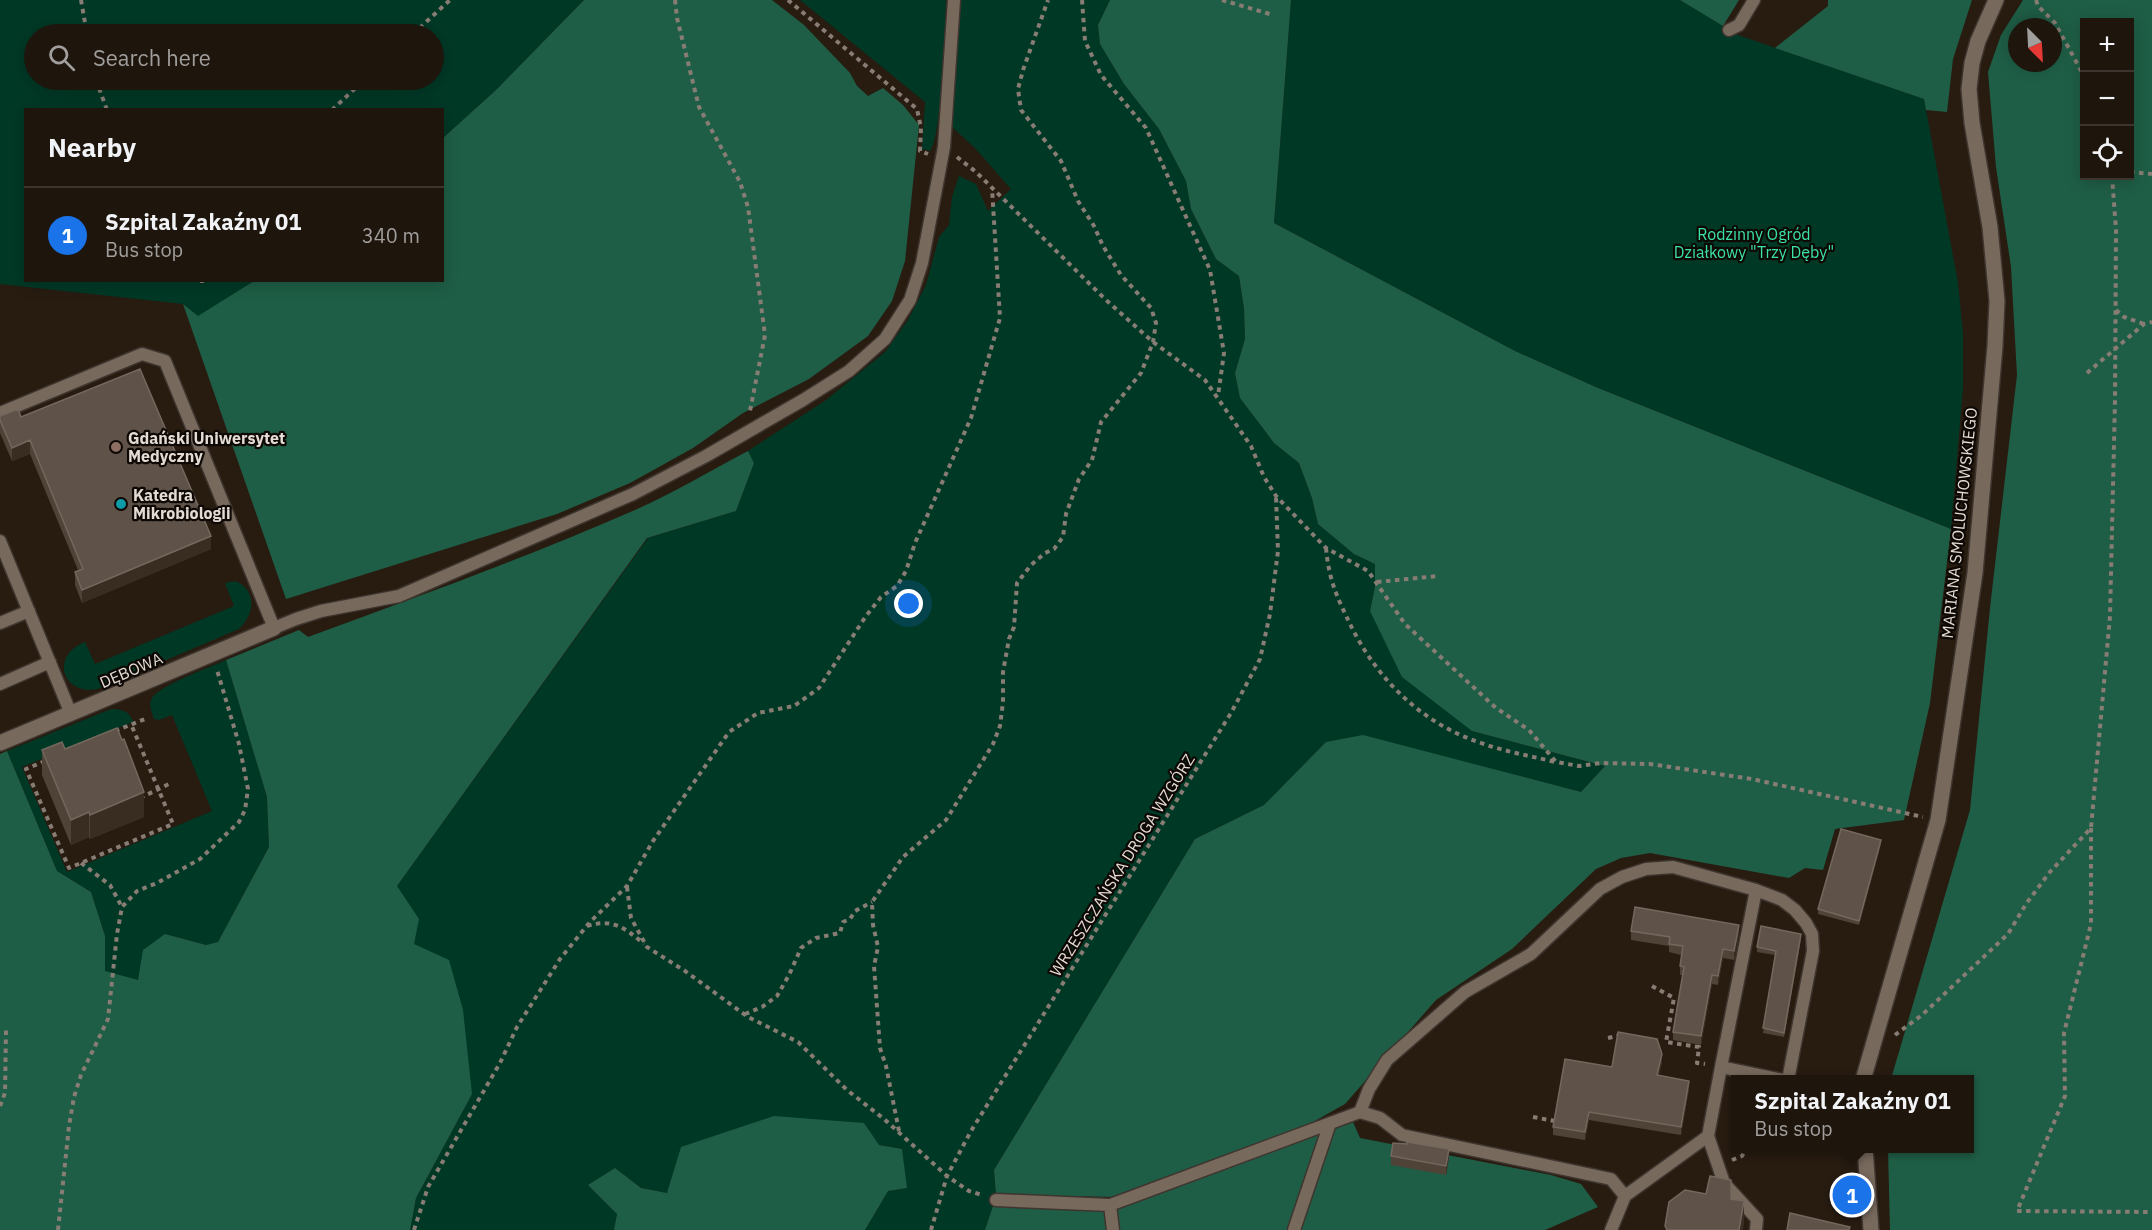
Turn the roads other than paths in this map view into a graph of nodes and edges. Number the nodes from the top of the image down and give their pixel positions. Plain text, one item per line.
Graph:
1 (954, 0) edge
2 (1754, 0) edge
3 (1996, 0) edge
4 (1729, 30) dead end
5 (0, 413) edge
6 (0, 541) edge
7 (29, 611) junction
8 (0, 623) edge
9 (274, 628) junction
10 (50, 662) junction
11 (0, 684) edge
12 (71, 714) junction
13 (0, 743) edge
14 (1756, 890) junction
15 (1721, 1067) junction
16 (1759, 1075) edge
17 (1789, 1075) edge
18 (1864, 1075) edge
19 (1360, 1112) junction
20 (1330, 1123) junction
21 (1708, 1136) junction
22 (1865, 1153) edge
23 (1625, 1196) junction
24 (996, 1200) road end
25 (1110, 1205) junction
26 (1113, 1230) edge
27 (1294, 1230) edge
28 (1611, 1230) edge
29 (1756, 1230) edge
30 (1871, 1230) edge

1 - 9 lane
2 - 4 lane
3 - 18 street, MARIANA SMOLUCHOWSKIEGO
5 - 9 lane
6 - 7 lane
7 - 8 lane
7 - 10 lane
9 - 12 street, DĘBOWA
10 - 11 lane
10 - 12 lane
12 - 13 street, DĘBOWA
14 - 15 lane
14 - 17 lane
14 - 19 lane
15 - 16 lane
15 - 21 lane
19 - 20 lane
19 - 23 lane
20 - 25 lane
20 - 27 lane
21 - 23 lane
21 - 29 lane
22 - 30 street
23 - 28 lane
24 - 25 lane
25 - 26 lane

